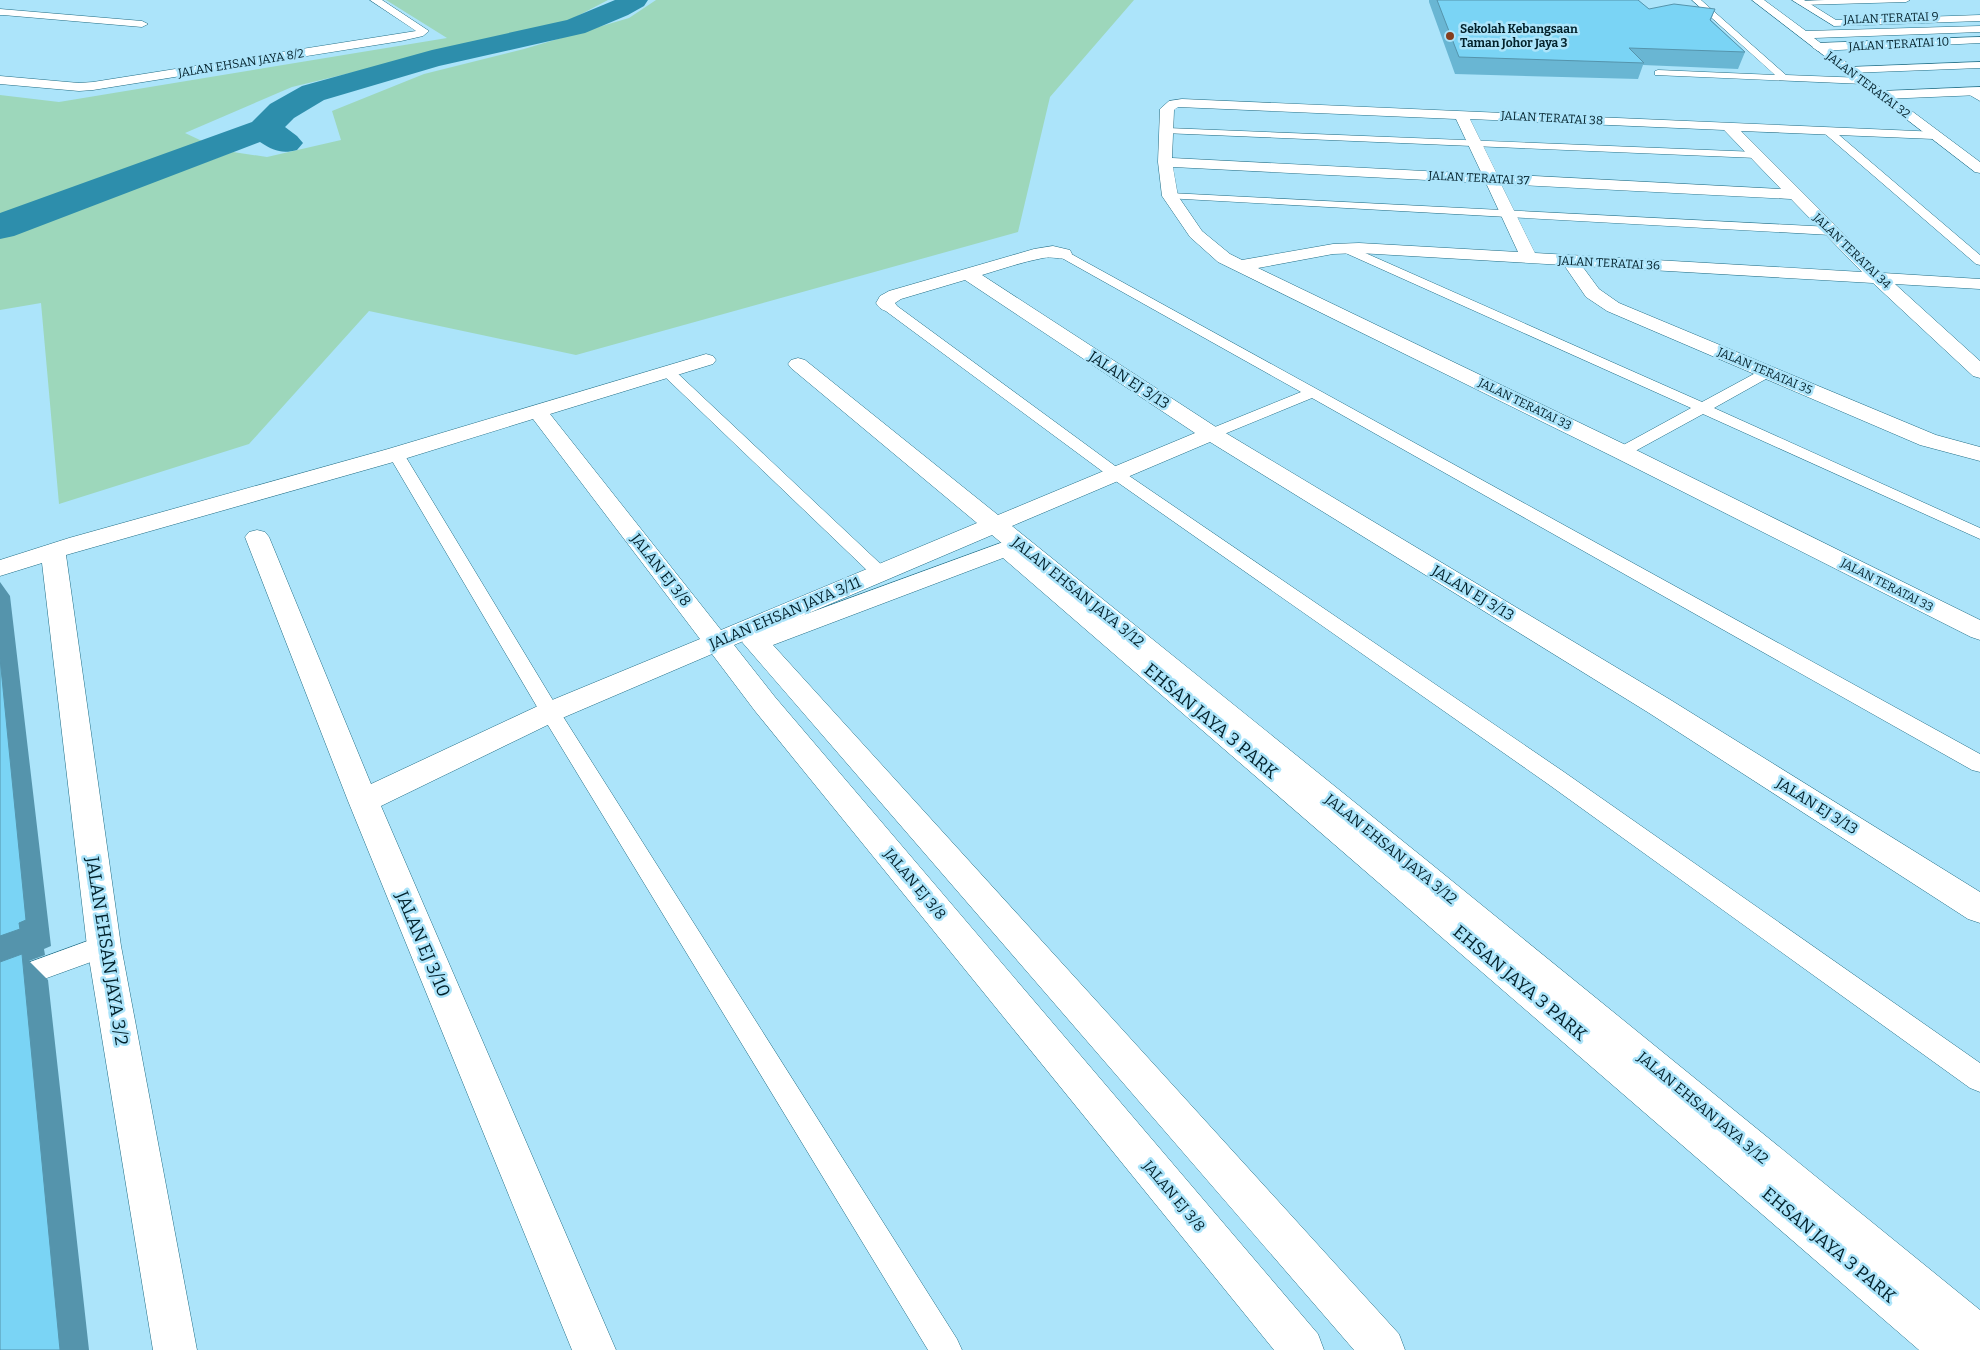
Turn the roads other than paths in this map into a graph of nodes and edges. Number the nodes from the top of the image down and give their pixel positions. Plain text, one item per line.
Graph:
1 (375, 0) edge
2 (1696, 0) edge
3 (1757, 0) edge
4 (1906, 0) edge
5 (34, 2) dead end
6 (1799, 2) edge
7 (1, 12) edge
8 (1980, 18) edge
9 (142, 24) dead end
10 (1980, 29) edge
11 (1802, 35) junction
12 (1980, 40) edge
13 (1818, 47) junction
14 (1980, 64) edge
15 (1849, 70) junction
16 (1658, 73) edge
17 (1784, 78) junction
18 (0, 80) edge
19 (1864, 81) junction
20 (1977, 94) edge
21 (1882, 95) junction
22 (1170, 106) joint
23 (1461, 114) junction
24 (1728, 126) junction
25 (1167, 130) junction
26 (1828, 131) junction
27 (1934, 135) junction
28 (1475, 143) junction
29 (1758, 155) junction
30 (1165, 162) junction
31 (1980, 169) edge
32 (1492, 178) junction
33 (1793, 194) junction
34 (1170, 196) junction
35 (1509, 214) junction
36 (1831, 231) junction
37 (1345, 248) junction
38 (1064, 254) joint
39 (1530, 258) junction
40 (1570, 261) junction
41 (1980, 261) edge
42 (1240, 266) junction
43 (968, 274) junction
44 (1878, 278) junction
45 (1980, 284) edge
46 (888, 306) joint
47 (706, 360) dead end
48 (798, 364) dead end
49 (668, 372) junction
50 (1768, 372) junction
51 (1980, 372) edge
52 (1312, 393) junction
53 (1703, 408) junction
54 (537, 411) junction
55 (1211, 434) junction
56 (1622, 452) junction
57 (396, 454) junction
58 (1980, 454) edge
59 (1116, 474) junction
60 (995, 525) junction
61 (1980, 534) edge
62 (257, 537) dead end
63 (53, 551) junction
64 (0, 568) edge
65 (880, 573) junction
66 (1980, 631) edge
67 (717, 642) junction
68 (550, 712) junction
69 (1980, 764) edge
70 (363, 801) junction
71 (1980, 909) edge
72 (104, 946) junction
73 (0, 984) edge
74 (1980, 1079) edge
75 (1980, 1338) edge
76 (175, 1350) edge
77 (594, 1350) edge
78 (946, 1350) edge
79 (1302, 1350) edge
80 (1383, 1350) edge
81 (1953, 1350) edge

1 - 18 street, JALAN EHSAN JAYA 8/2
2 - 17 lane
3 - 11 street, JALAN TERATAI 32
4 - 6 lane
5 - 7 street
6 - 8 street
7 - 9 street
10 - 11 street, JALAN TERATAI 9
11 - 13 street, JALAN TERATAI 32
12 - 13 street, JALAN TERATAI 10
13 - 15 street, JALAN TERATAI 32
14 - 15 lane
15 - 19 street, JALAN TERATAI 32
16 - 17 lane
17 - 19 lane
19 - 21 street, JALAN TERATAI 32
20 - 21 street
21 - 27 street, JALAN TERATAI 32
22 - 23 street, JALAN TERATAI 38
22 - 25 street, JALAN TERATAI 33
23 - 24 street, JALAN TERATAI 38
23 - 28 street
24 - 26 street, JALAN TERATAI 38
24 - 29 street, JALAN TERATAI 34
25 - 28 lane
25 - 30 street, JALAN TERATAI 33
26 - 27 street, JALAN TERATAI 38
26 - 41 lane
27 - 31 street, JALAN TERATAI 32
28 - 29 lane
28 - 32 street
29 - 33 street, JALAN TERATAI 34
30 - 32 street, JALAN TERATAI 37
30 - 34 street, JALAN TERATAI 33
32 - 33 street, JALAN TERATAI 37
32 - 35 street
33 - 36 street, JALAN TERATAI 34
34 - 35 lane
34 - 42 street, JALAN TERATAI 33
35 - 36 lane
35 - 39 street
36 - 44 street, JALAN TERATAI 34
37 - 39 street, JALAN TERATAI 36
37 - 42 street, JALAN TERATAI 36
37 - 53 lane
38 - 43 street
38 - 52 lane
39 - 40 street, JALAN TERATAI 36
40 - 44 street, JALAN TERATAI 36
40 - 50 street, JALAN TERATAI 35
42 - 56 street, JALAN TERATAI 33
43 - 46 street
43 - 55 street, JALAN EJ 3/13
44 - 45 street, JALAN TERATAI 36
44 - 51 street, JALAN TERATAI 34
46 - 59 lane
47 - 49 street
48 - 60 street, JALAN EHSAN JAYA 3/12
49 - 54 street
49 - 65 lane
50 - 53 lane
50 - 58 street, JALAN TERATAI 35
52 - 55 lane
52 - 69 lane
53 - 56 lane
53 - 61 lane
54 - 57 street
54 - 67 street, JALAN EJ 3/8
55 - 59 street, JALAN EHSAN JAYA 3/11
55 - 71 street, JALAN EJ 3/13
56 - 66 street, JALAN TERATAI 33
57 - 63 street
57 - 68 lane
59 - 60 street, JALAN EHSAN JAYA 3/11
59 - 74 lane
60 - 65 street, JALAN EHSAN JAYA 3/11
60 - 75 street, JALAN EHSAN JAYA 3/12
62 - 70 street, JALAN EJ 3/10
63 - 64 street
63 - 72 street, JALAN EHSAN JAYA 3/2
65 - 67 street, JALAN EHSAN JAYA 3/11
67 - 68 street, JALAN EHSAN JAYA 3/11
67 - 79 street, JALAN EJ 3/8
68 - 70 street, JALAN EHSAN JAYA 3/11
68 - 78 lane
70 - 77 street, JALAN EJ 3/10
72 - 73 lane
72 - 76 street, JALAN EHSAN JAYA 3/2
80 - 81 street, EHSAN JAYA 3 PARK

